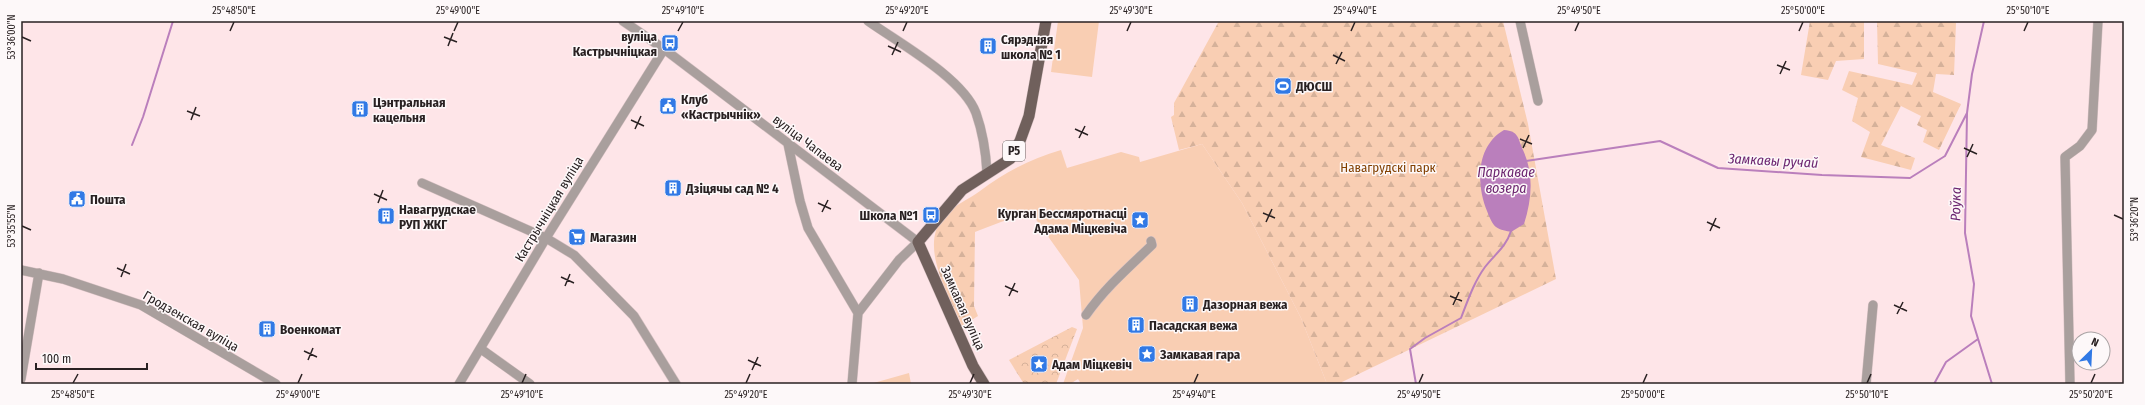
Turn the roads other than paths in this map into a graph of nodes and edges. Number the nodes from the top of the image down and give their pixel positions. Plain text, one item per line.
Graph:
1 (623, 21) edge
2 (868, 21) edge
3 (1046, 21) edge
4 (1520, 21) edge
5 (2098, 21) edge
6 (664, 49) junction
7 (1538, 101) dead end
8 (788, 144) junction
9 (987, 173) junction
10 (422, 183) dead end
11 (546, 238) junction
12 (1152, 241) dead end
13 (918, 242) junction
14 (21, 270) edge
15 (39, 273) junction
16 (1873, 306) dead end
17 (858, 313) junction
18 (1086, 315) dead end
19 (481, 349) junction
20 (21, 379) edge
21 (276, 384) edge
22 (459, 384) edge
23 (530, 384) edge
24 (676, 384) edge
25 (852, 384) edge
26 (984, 384) edge
27 (1866, 384) edge
28 (2070, 384) edge

1 - 6 street, вуліца Чапаева
2 - 9 street
3 - 9 main road, Р5
4 - 7 street
5 - 28 street
6 - 8 street, вуліца Чапаева
6 - 11 street, Кастрычніцкая вуліца
8 - 13 street, вуліца Чапаева
8 - 17 street
9 - 13 main road, Р5
10 - 11 street
11 - 19 street, Кастрычніцкая вуліца
11 - 24 street
12 - 18 street
13 - 17 street
13 - 26 main road, Замкавая вуліца
14 - 15 street, Гродзенская вуліца
15 - 20 street
15 - 21 street, Гродзенская вуліца
16 - 27 street
17 - 25 street
19 - 22 street, Кастрычніцкая вуліца
19 - 23 street

